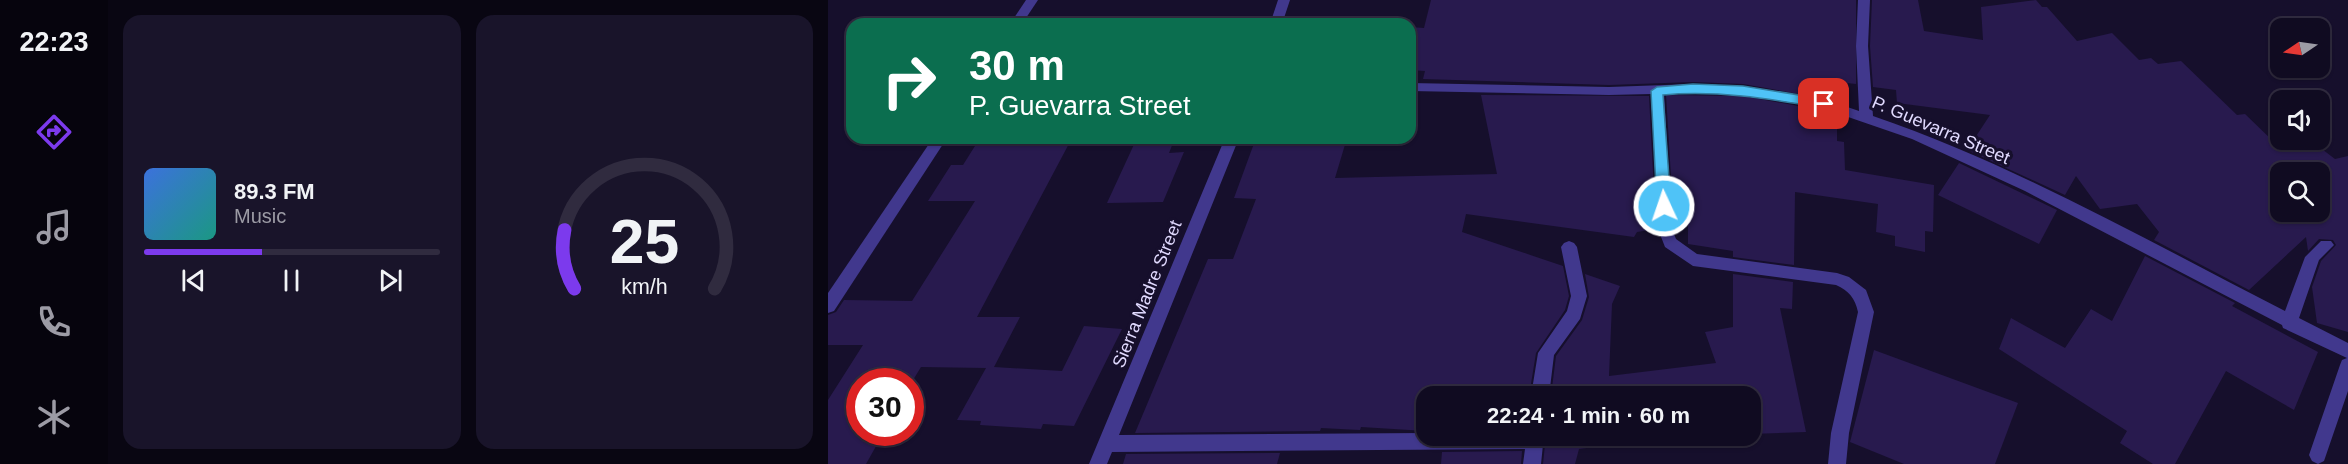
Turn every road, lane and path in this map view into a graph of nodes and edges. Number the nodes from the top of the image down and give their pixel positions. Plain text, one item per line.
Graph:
1 (1032, 0) edge
2 (1284, 0) edge
3 (1864, 0) edge
4 (1020, 18) edge
5 (1278, 18) edge
6 (1416, 87) edge
7 (1657, 91) junction
8 (1866, 117) junction
9 (936, 144) edge
10 (1230, 144) edge
11 (2326, 245) dead end
12 (1569, 247) dead end
13 (828, 306) edge
14 (2289, 323) junction
15 (2348, 351) edge
16 (2348, 365) edge
17 (1541, 386) edge
18 (1416, 439) edge
19 (1106, 444) junction
20 (1533, 446) edge
21 (2318, 455) dead end
22 (1098, 464) edge
23 (1532, 464) edge
24 (1837, 464) edge

1 - 4 street
2 - 5 street
3 - 8 street
6 - 7 street, P. Guevarra Street
7 - 8 street, P. Guevarra Street
7 - 24 street
8 - 14 street, P. Guevarra Street
9 - 13 street
10 - 19 street, Sierra Madre Street
11 - 14 street
12 - 17 street
14 - 15 street, P. Guevarra Street
16 - 21 street
18 - 19 street
19 - 22 street, Sierra Madre Street
20 - 23 street

